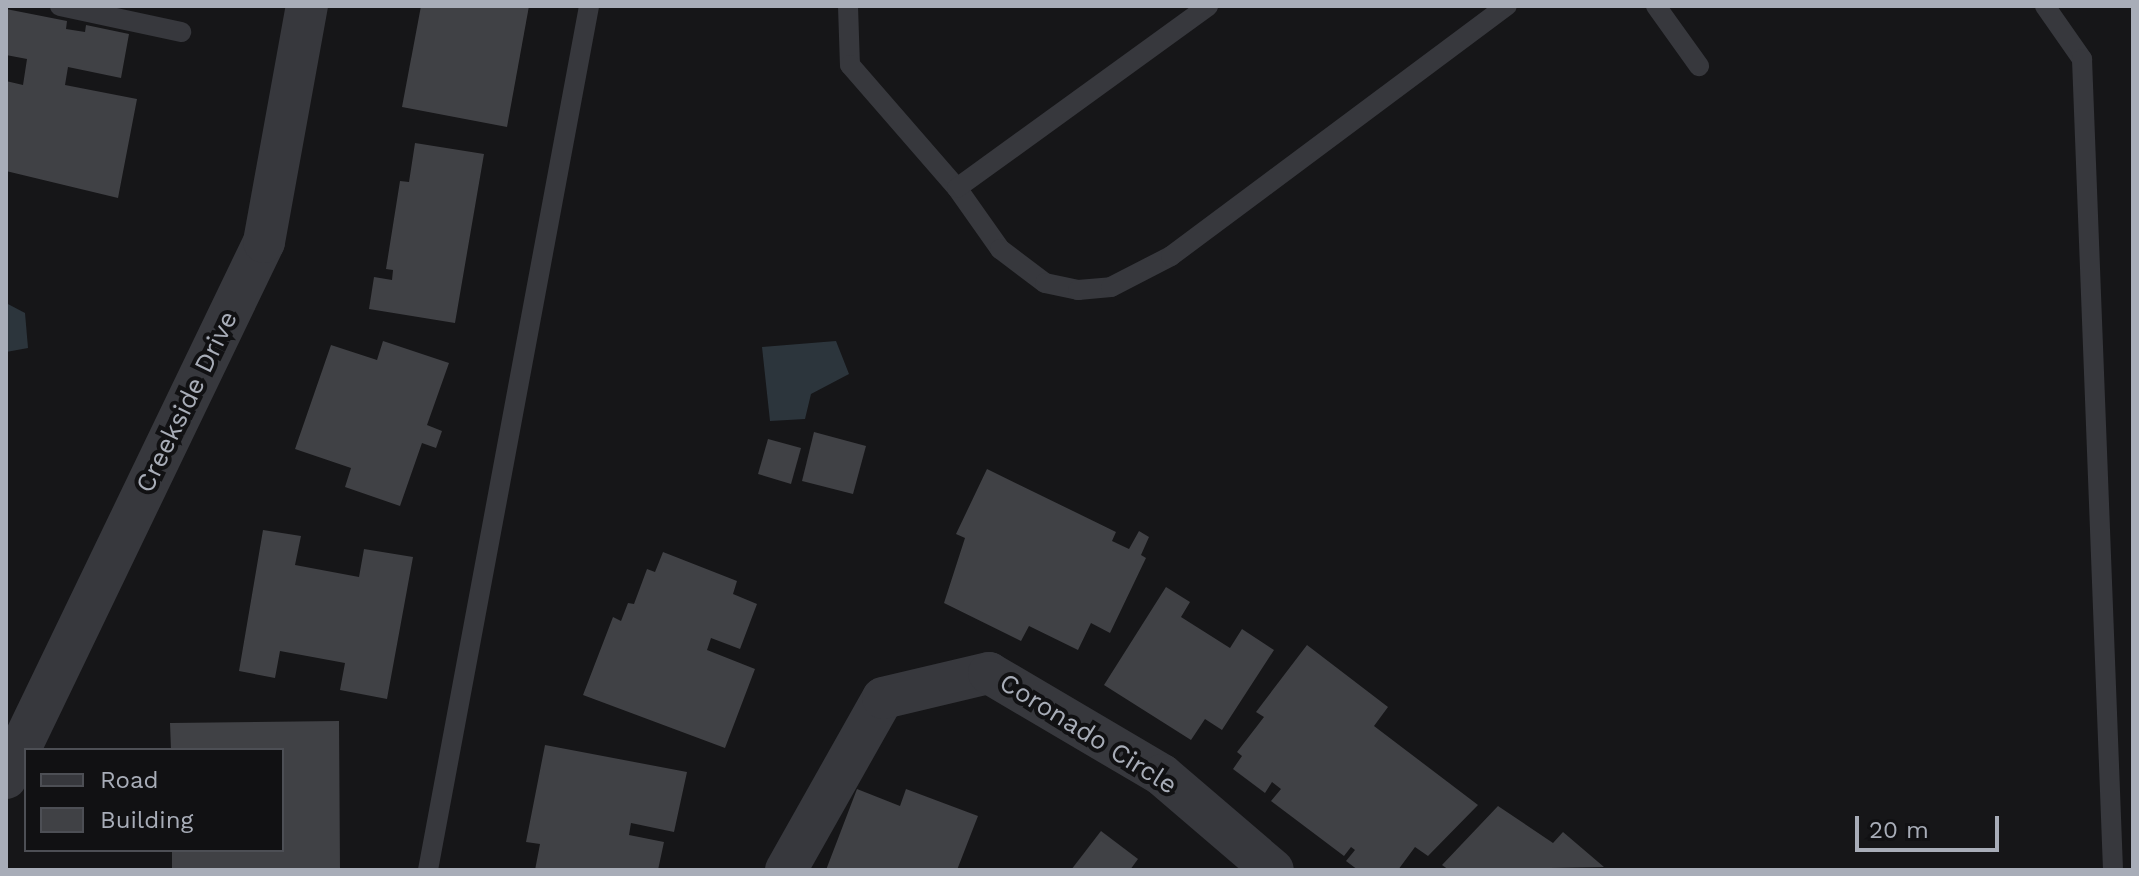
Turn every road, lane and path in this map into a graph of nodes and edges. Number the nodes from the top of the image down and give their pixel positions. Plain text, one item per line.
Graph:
1 (60, 6) edge
2 (307, 6) edge
3 (589, 6) edge
4 (1208, 6) edge
5 (1507, 6) edge
6 (1656, 6) edge
7 (2045, 6) edge
8 (850, 8) edge
9 (181, 32) dead end
10 (1699, 66) dead end
11 (957, 188) junction
12 (6, 778) edge
13 (428, 870) edge
14 (786, 870) edge
15 (1273, 870) edge
16 (2113, 870) edge

1 - 9 lane
2 - 12 street, Creekside Drive
3 - 13 lane
4 - 11 lane
5 - 11 lane
6 - 10 lane
7 - 16 lane
8 - 11 lane
14 - 15 street, Coronado Circle

